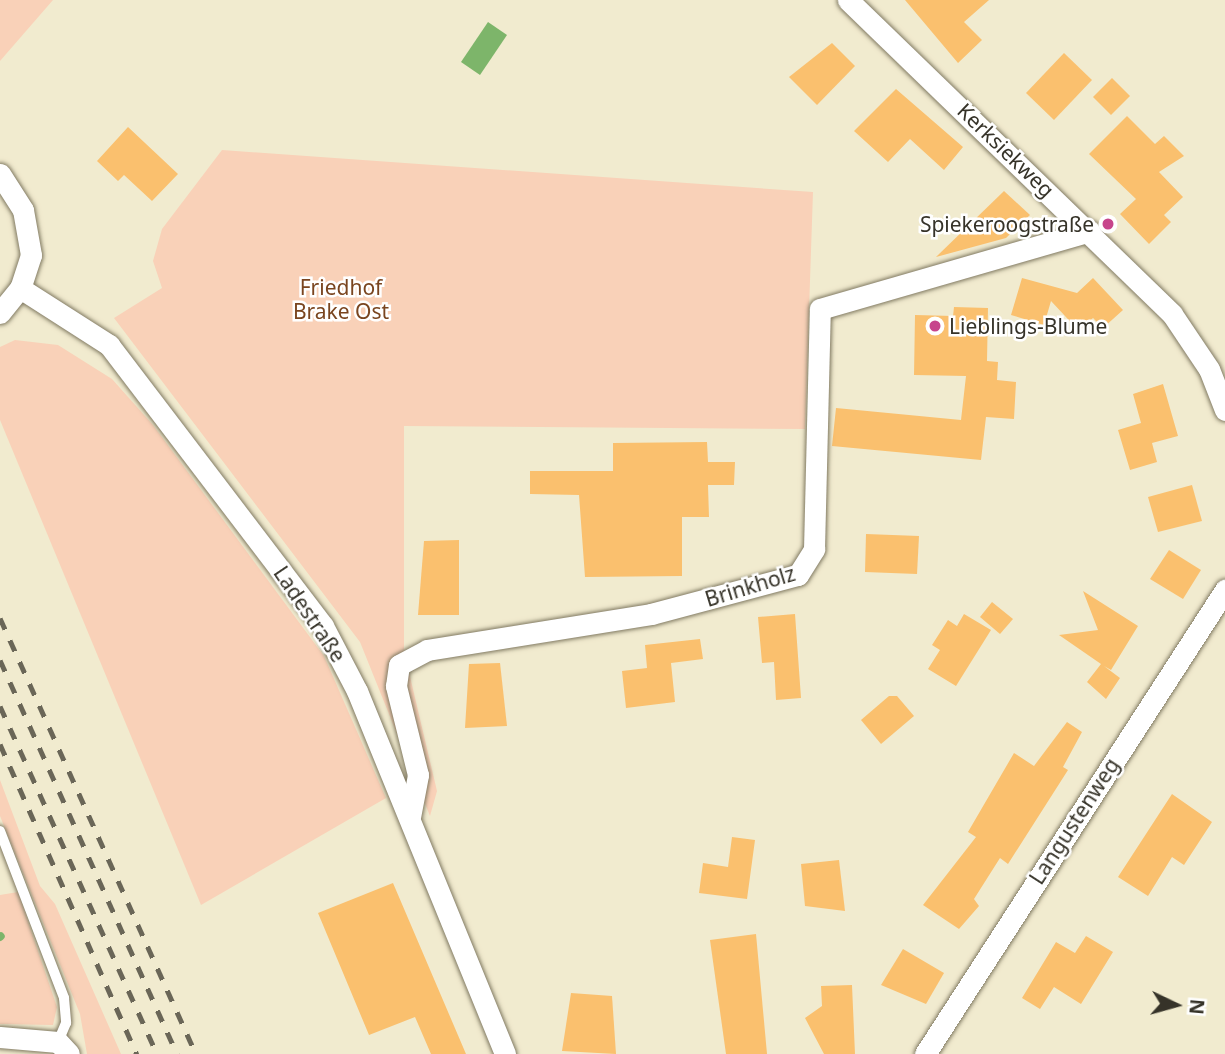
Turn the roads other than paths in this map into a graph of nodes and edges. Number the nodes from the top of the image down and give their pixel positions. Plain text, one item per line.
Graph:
1 (848, 0) edge
2 (0, 174) edge
3 (1090, 231) junction
4 (20, 288) junction
5 (0, 313) edge
6 (1217, 366) edge
7 (1225, 410) edge
8 (1225, 590) edge
9 (410, 817) junction
10 (0, 831) edge
11 (0, 1037) edge
12 (64, 1048) edge
13 (505, 1054) edge
14 (925, 1054) edge

1 - 3 street, Kerksiekweg
2 - 4 street
3 - 6 street, Kerksiekweg
3 - 9 street, Brinkholz
4 - 5 street
4 - 9 street, Ladestraße
6 - 7 street, Kerksiekweg
8 - 14 street, Langustenweg
9 - 13 street, Ladestraße
10 - 12 lane
11 - 12 street

